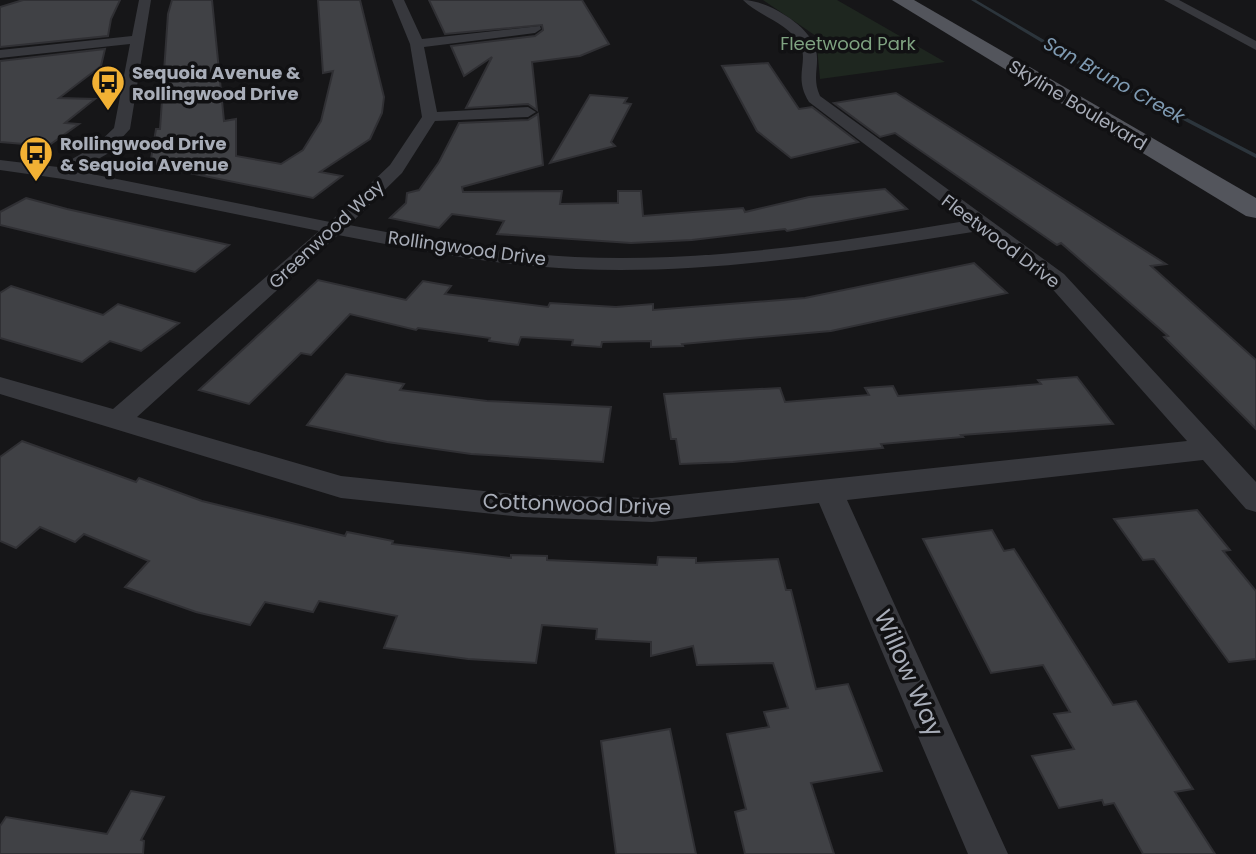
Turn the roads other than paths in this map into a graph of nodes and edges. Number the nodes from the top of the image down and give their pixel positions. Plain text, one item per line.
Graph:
1 (145, 0) edge
2 (398, 0) edge
3 (749, 0) edge
4 (901, 0) edge
5 (923, 0) edge
6 (1170, 0) edge
7 (534, 29) dead end
8 (139, 39) junction
9 (417, 44) junction
10 (1256, 46) edge
11 (0, 54) edge
12 (528, 112) dead end
13 (430, 117) junction
14 (0, 165) edge
15 (61, 173) junction
16 (1256, 191) edge
17 (1256, 210) edge
18 (980, 225) junction
19 (335, 228) junction
20 (0, 385) edge
21 (117, 420) junction
22 (1209, 449) junction
23 (829, 492) junction
24 (1256, 501) edge
25 (988, 854) edge

1 - 8 street
2 - 9 street
3 - 18 street, Fleetwood Drive
4 - 17 main road, Skyline Boulevard
5 - 16 main road, Skyline Boulevard
6 - 10 street
7 - 9 street
8 - 11 street
8 - 15 street
9 - 13 street
12 - 13 street
13 - 19 street, Greenwood Way
14 - 15 street, Rollingwood Drive
15 - 19 street, Rollingwood Drive
18 - 19 street, Rollingwood Drive
18 - 22 street, Fleetwood Drive
19 - 21 street, Greenwood Way
20 - 21 street, Cottonwood Drive
21 - 23 street, Cottonwood Drive
22 - 23 street, Cottonwood Drive
22 - 24 street, Fleetwood Drive
23 - 25 street, Willow Way

